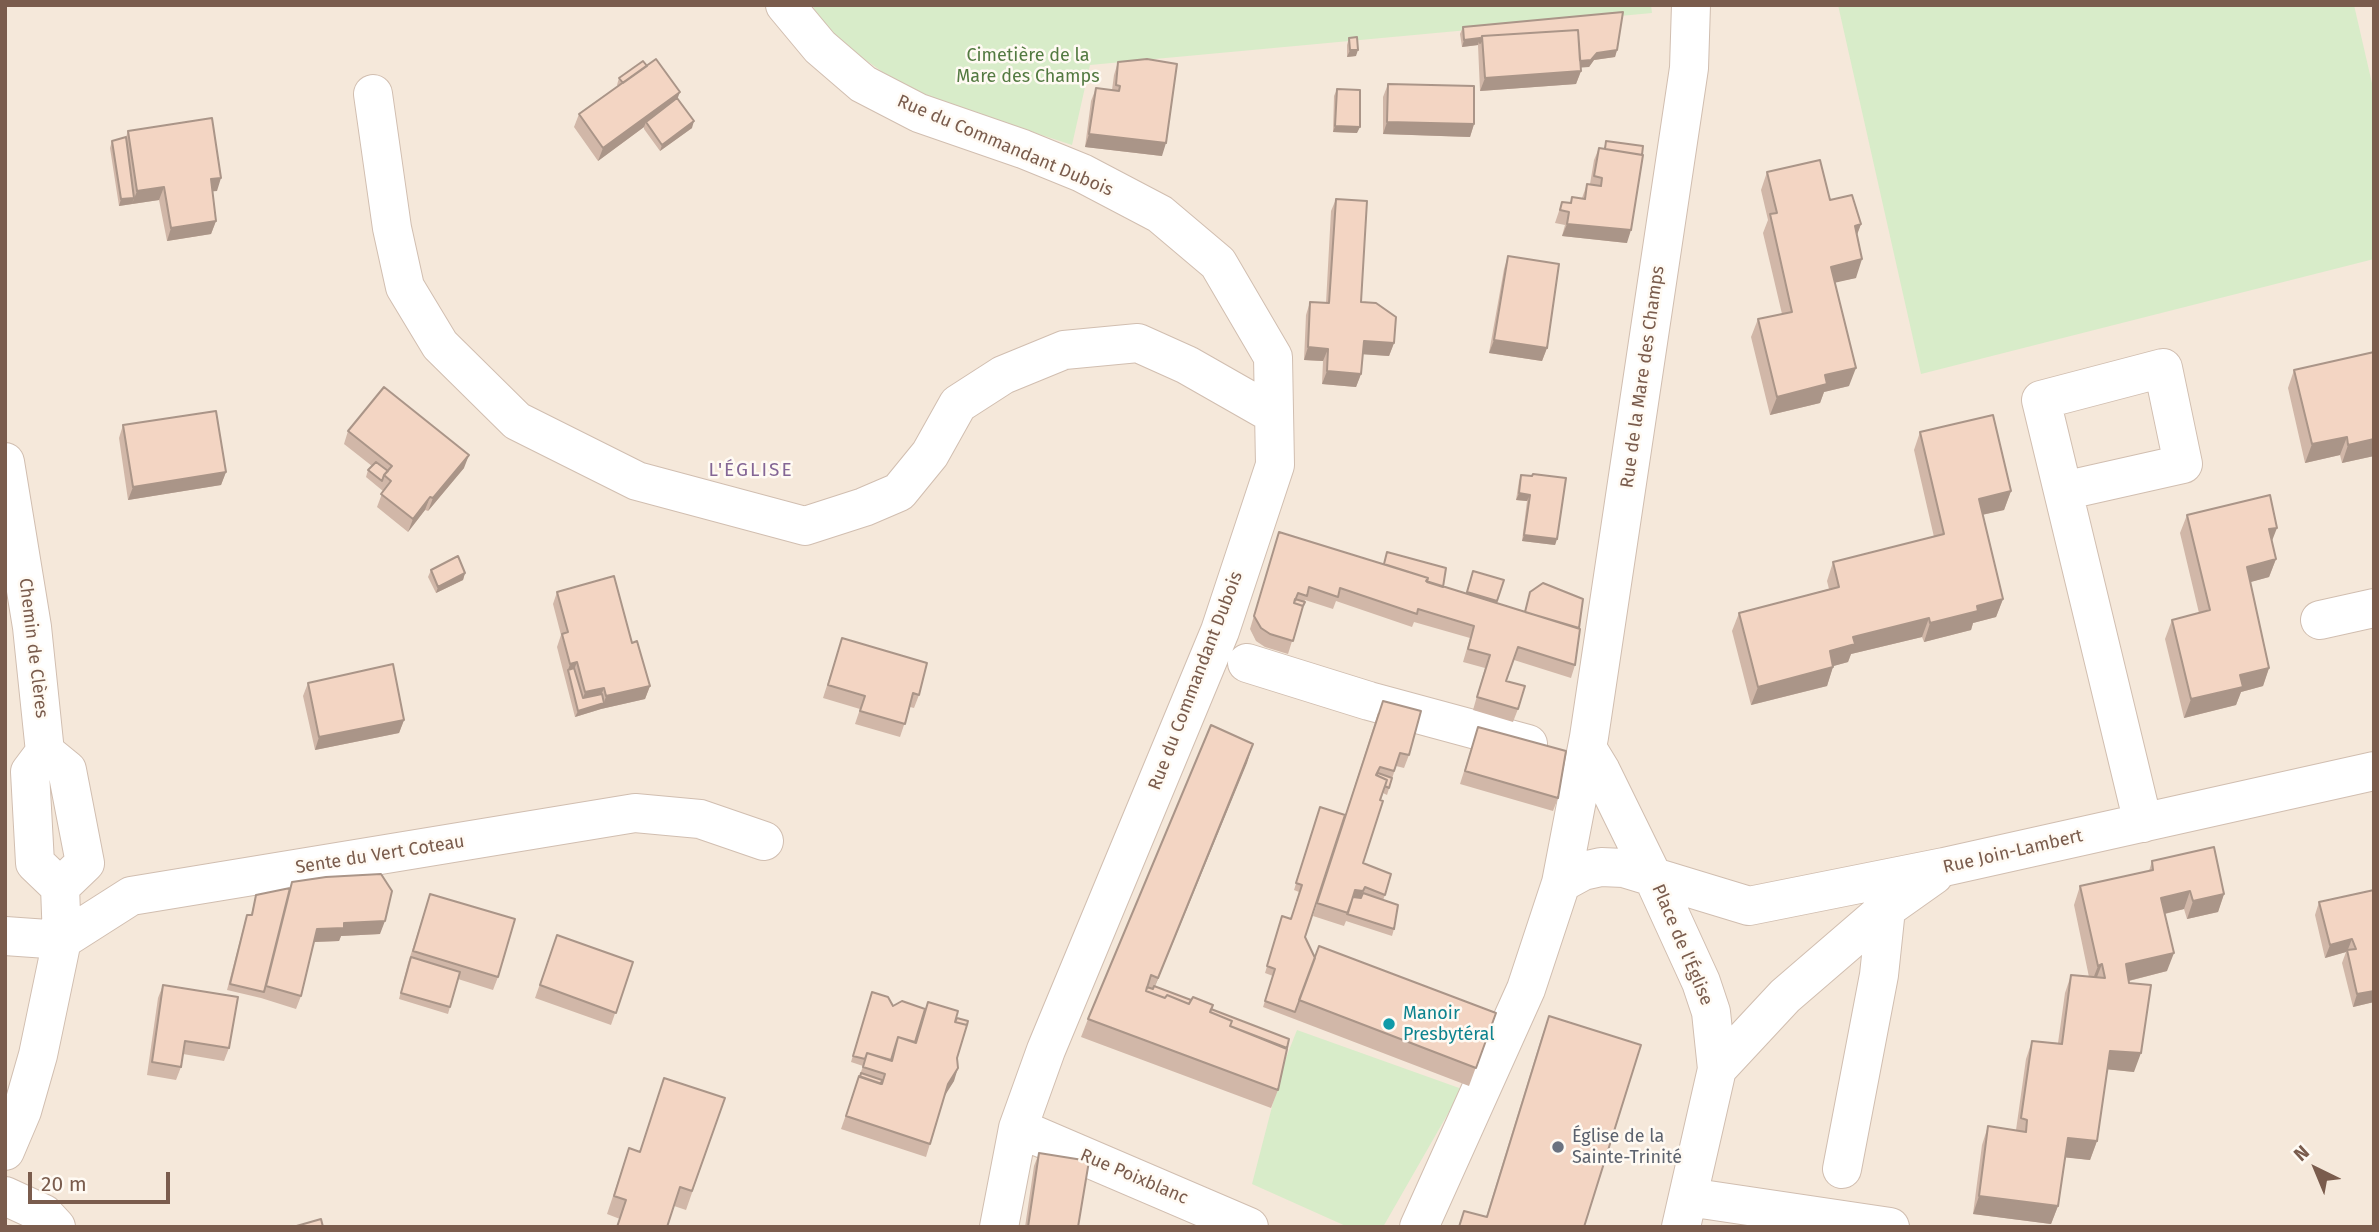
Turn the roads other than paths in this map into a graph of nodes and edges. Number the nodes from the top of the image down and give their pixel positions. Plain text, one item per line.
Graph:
1 (785, 5) edge
2 (1692, 5) edge
3 (373, 94) dead end
4 (1273, 414) junction
5 (5, 461) edge
6 (2063, 492) dead end
7 (2374, 608) edge
8 (2320, 620) dead end
9 (1247, 663) dead end
10 (1586, 753) junction
11 (2374, 771) edge
12 (2143, 823) junction
13 (764, 841) dead end
14 (1653, 877) junction
15 (1561, 883) junction
16 (1884, 894) junction
17 (5, 936) edge
18 (62, 940) junction
19 (1717, 1069) junction
20 (1018, 1128) junction
21 (5, 1151) edge
22 (1842, 1170) dead end
23 (5, 1196) edge
24 (1685, 1212) edge
25 (1241, 1223) edge
26 (56, 1227) edge
27 (999, 1227) edge
28 (1419, 1227) edge
29 (1889, 1227) edge

1 - 4 street, Rue du Commandant Dubois
2 - 10 street, Rue de la Mare des Champs
3 - 4 street
4 - 20 street, Rue du Commandant Dubois
5 - 18 street, Chemin de Clères
6 - 12 street
7 - 8 street
9 - 10 street
10 - 14 street
10 - 15 street, Rue de la Mare des Champs
11 - 12 street, Rue Join-Lambert
12 - 16 street, Rue Join-Lambert
13 - 18 street, Sente du Vert Coteau
14 - 15 street, Place de l'Église
14 - 16 street, Rue Join-Lambert
14 - 19 street, Place de l'Église
15 - 28 street
16 - 19 street
16 - 22 street
17 - 18 street
18 - 21 street, Chemin de Clères
19 - 24 street, Place de l'Église
20 - 25 street, Rue Poixblanc
20 - 27 street, Rue du Commandant Dubois
23 - 26 street
24 - 29 street

